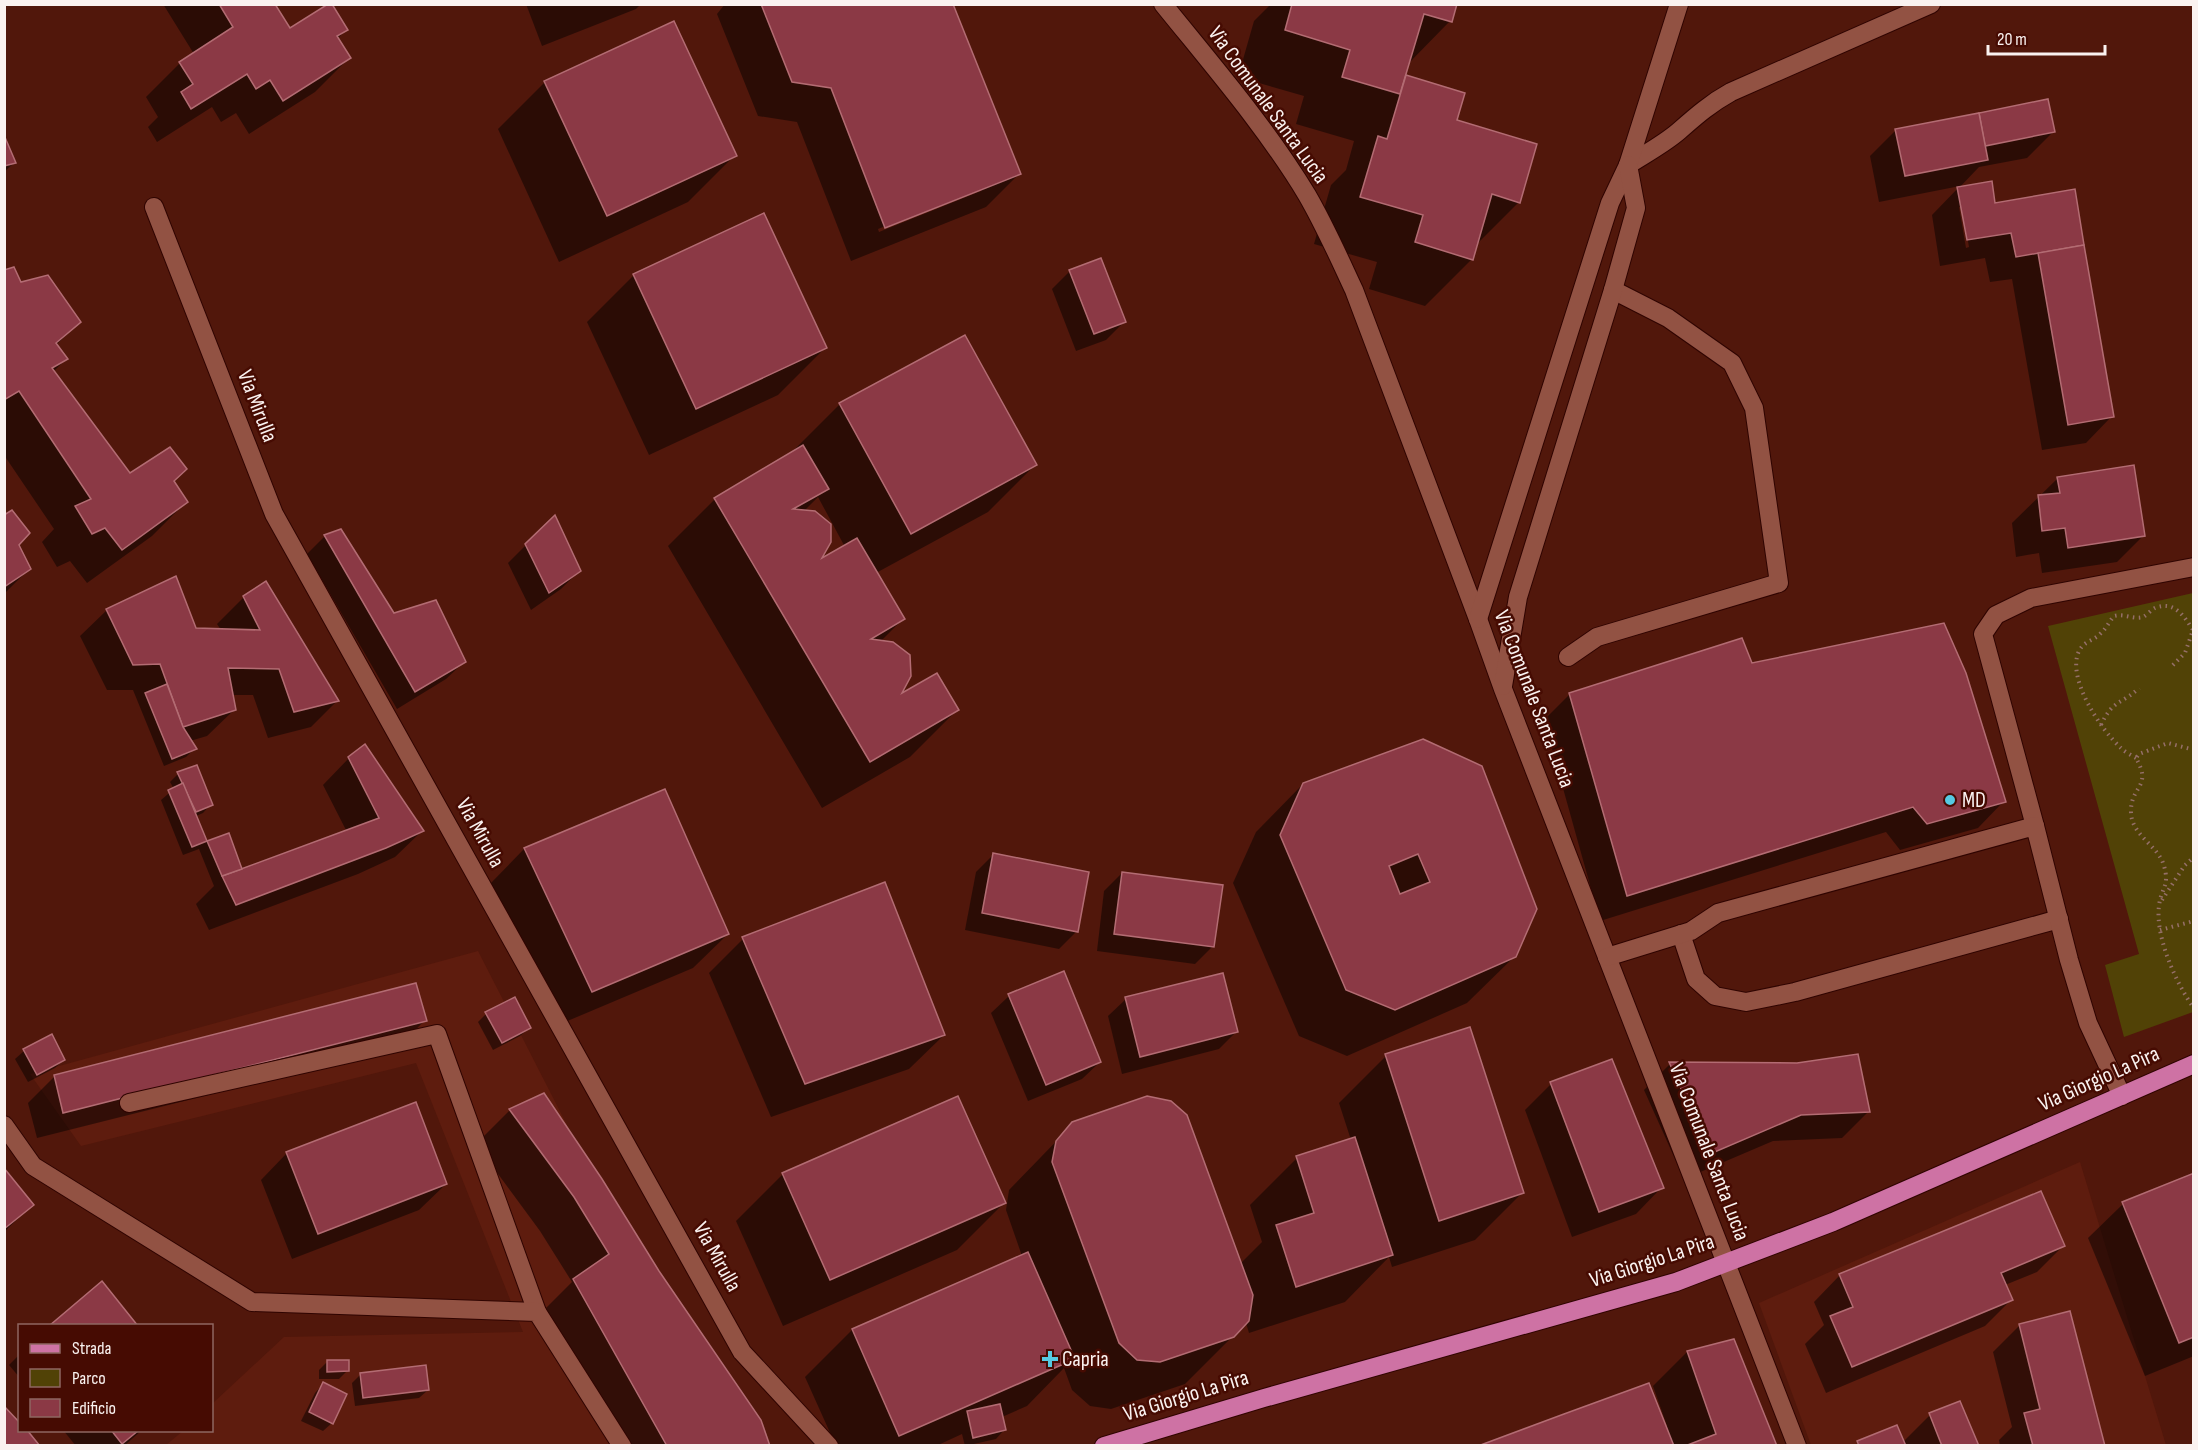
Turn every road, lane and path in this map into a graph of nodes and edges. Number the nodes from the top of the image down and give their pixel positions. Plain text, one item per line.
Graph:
1 (1163, 4) edge
2 (1679, 4) edge
3 (1930, 4) edge
4 (1628, 165) junction
5 (154, 207) dead end
6 (1613, 290) junction
7 (2193, 567) edge
8 (1478, 619) junction
9 (1568, 657) dead end
10 (2171, 667) dead end
11 (2139, 688) dead end
12 (1503, 689) junction
13 (2101, 725) junction
14 (2193, 750) edge
15 (2136, 758) junction
16 (2036, 826) junction
17 (2193, 857) edge
18 (2159, 905) junction
19 (2059, 919) junction
20 (2193, 921) edge
21 (2160, 930) junction
22 (1681, 934) junction
23 (1607, 957) junction
24 (2193, 1008) edge
25 (2193, 1064) edge
26 (2122, 1096) junction
27 (129, 1103) dead end
28 (4, 1125) edge
29 (1727, 1263) junction
30 (537, 1312) junction
31 (622, 1446) edge
32 (830, 1446) edge
33 (1104, 1446) edge
34 (1797, 1446) edge

1 - 8 street, Via Comunale Santa Lucia
2 - 4 street
3 - 4 street
4 - 6 street
4 - 8 street
5 - 32 street, Via Mirulla
6 - 9 street
6 - 12 street
7 - 16 street
8 - 12 street, Via Comunale Santa Lucia
10 - 13 path
11 - 13 path
12 - 23 street, Via Comunale Santa Lucia
13 - 15 path
14 - 15 path
15 - 18 path
16 - 19 street
16 - 22 street
17 - 18 path
18 - 21 path
19 - 22 street
19 - 26 street
20 - 21 path
21 - 24 path
22 - 23 street
23 - 29 street, Via Comunale Santa Lucia
25 - 26 main road, Via Giorgio La Pira
26 - 29 main road, Via Giorgio La Pira
27 - 30 street
28 - 30 street
29 - 33 main road, Via Giorgio La Pira
29 - 34 street, Via Comunale Santa Lucia
30 - 31 street

